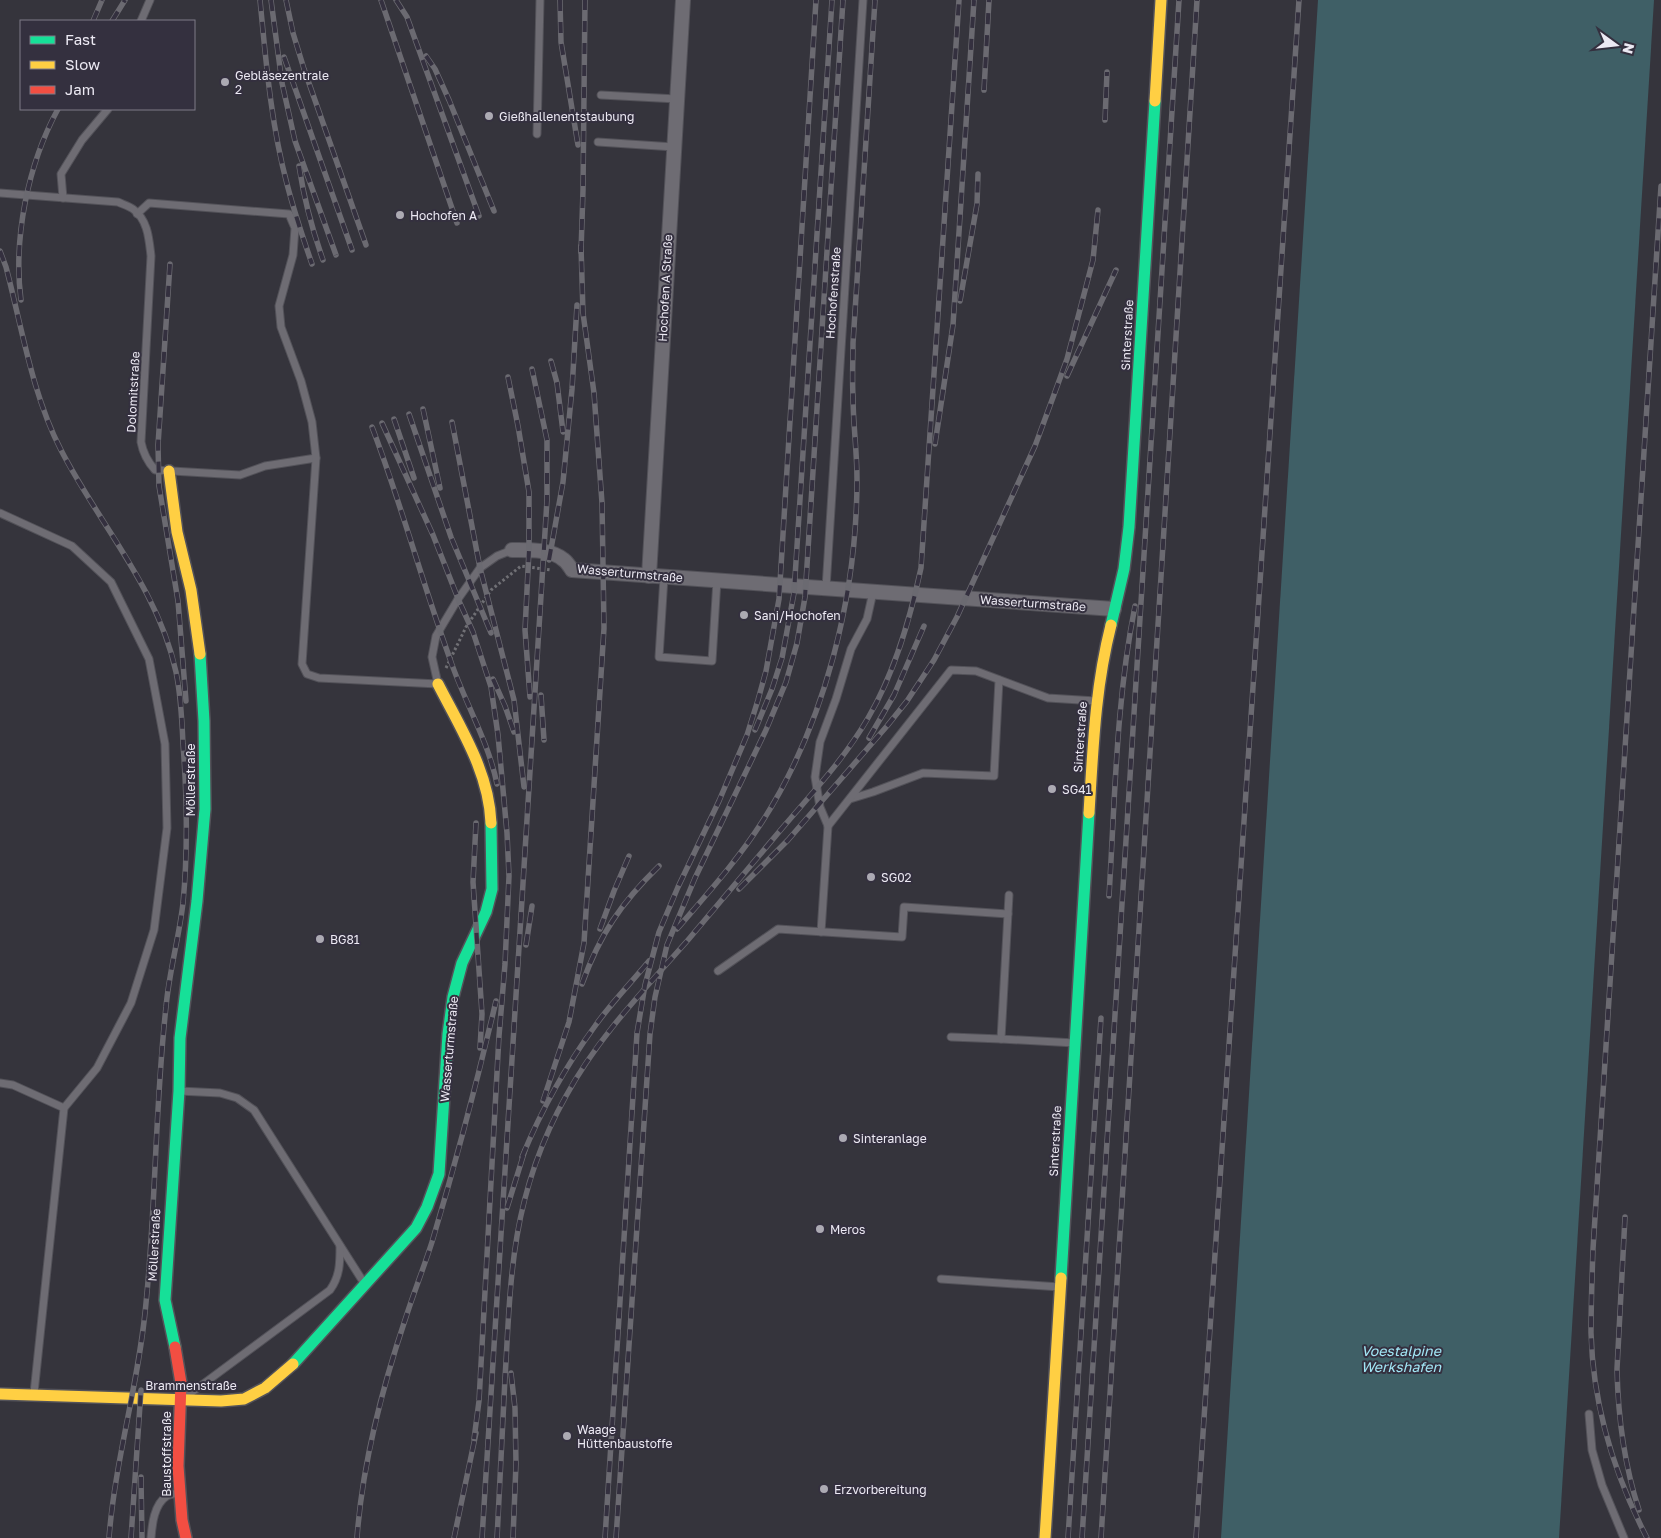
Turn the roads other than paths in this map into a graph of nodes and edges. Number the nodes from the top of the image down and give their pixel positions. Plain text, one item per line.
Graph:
1 (150, 0) edge
2 (540, 0) edge
3 (683, 0) edge
4 (863, 0) edge
5 (1161, 0) edge
6 (141, 20) edge
7 (601, 95) dead end
8 (677, 100) junction
9 (107, 110) edge
10 (537, 134) dead end
11 (598, 142) dead end
12 (674, 147) junction
13 (0, 192) edge
14 (63, 198) junction
15 (137, 214) junction
16 (316, 458) junction
17 (169, 471) junction
18 (0, 513) edge
19 (512, 550) joint
20 (649, 576) junction
21 (664, 577) junction
22 (717, 580) junction
23 (826, 588) junction
24 (873, 592) junction
25 (1114, 609) junction
26 (999, 680) junction
27 (438, 684) junction
28 (1096, 701) junction
29 (850, 799) junction
30 (828, 826) junction
31 (1009, 895) dead end
32 (1008, 914) junction
33 (821, 932) junction
34 (718, 971) dead end
35 (952, 1037) dead end
36 (1001, 1040) junction
37 (1075, 1043) junction
38 (0, 1083) edge
39 (178, 1091) junction
40 (64, 1108) junction
41 (340, 1246) junction
42 (941, 1280) dead end
43 (365, 1285) junction
44 (1060, 1287) junction
45 (0, 1394) edge
46 (34, 1395) junction
47 (180, 1400) junction
48 (1589, 1414) dead end
49 (179, 1493) junction
50 (151, 1538) edge
51 (186, 1538) edge
52 (1045, 1538) edge
53 (1624, 1538) edge

1 - 6 lane
2 - 10 lane
3 - 8 street, Hochofen A Straße
4 - 23 lane, Hochofenstraße
5 - 25 street, Sinterstraße
7 - 8 lane
8 - 12 street, Hochofen A Straße
9 - 14 lane
11 - 12 lane
12 - 20 street, Hochofen A Straße
13 - 14 lane
14 - 15 lane
15 - 16 lane
15 - 17 lane, Dolomitstraße
16 - 17 lane, Dolomitstraße
16 - 27 lane
17 - 39 street, Möllerstraße
18 - 40 lane
19 - 20 street, Wasserturmstraße
19 - 27 lane, Wasserturmstraße
20 - 21 street, Wasserturmstraße
21 - 22 street, Wasserturmstraße
21 - 22 lane
22 - 23 street, Wasserturmstraße
23 - 24 street, Wasserturmstraße
24 - 25 street, Wasserturmstraße
24 - 30 lane
25 - 28 street, Sinterstraße
26 - 28 lane
26 - 29 lane
26 - 29 lane
27 - 43 street, Wasserturmstraße
28 - 37 street, Sinterstraße
29 - 30 lane
30 - 33 lane
31 - 32 lane
32 - 33 lane
32 - 36 lane
33 - 34 lane
35 - 36 lane
36 - 37 lane
37 - 44 street, Sinterstraße
38 - 40 lane
39 - 41 lane
39 - 47 street, Möllerstraße
40 - 46 lane
41 - 43 lane
41 - 47 lane
42 - 44 lane
43 - 47 street, Brammenstraße
44 - 52 street, Sinterstraße
45 - 46 street, Brammenstraße
46 - 47 street, Brammenstraße
47 - 49 street, Baustoffstraße
48 - 53 lane
49 - 50 lane
49 - 51 street, Baustoffstraße

